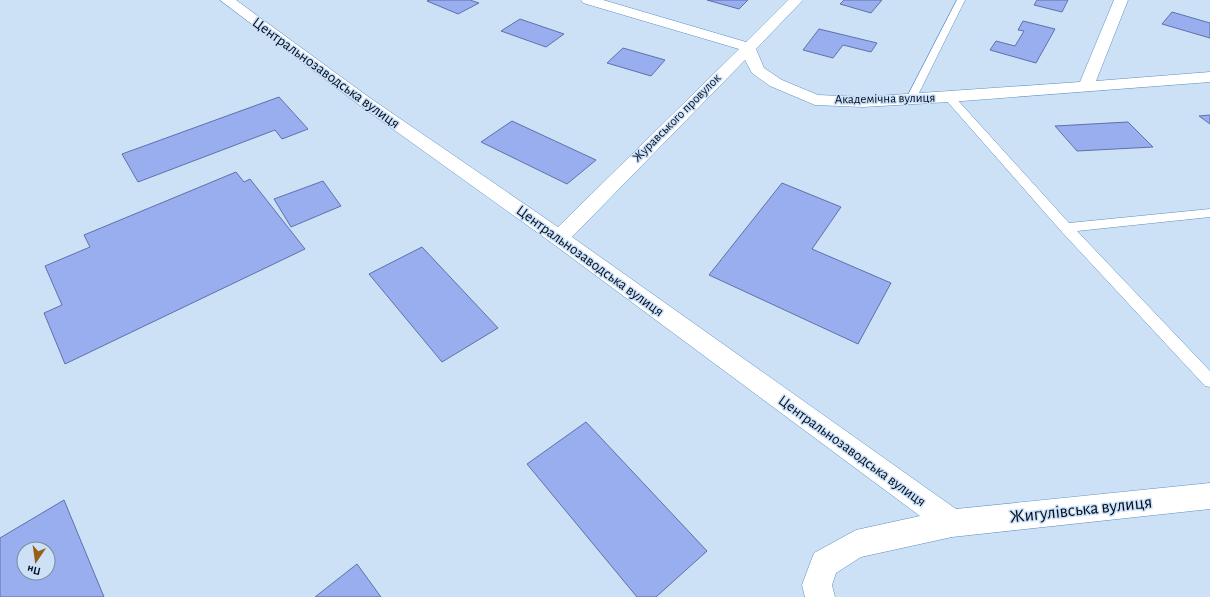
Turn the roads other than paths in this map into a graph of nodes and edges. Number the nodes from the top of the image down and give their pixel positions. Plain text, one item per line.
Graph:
1 (227, 0) edge
2 (588, 0) edge
3 (796, 0) edge
4 (961, 0) edge
5 (1121, 0) edge
6 (748, 47) junction
7 (1210, 77) edge
8 (1086, 86) junction
9 (949, 97) junction
10 (911, 99) junction
11 (1210, 213) edge
12 (1066, 228) junction
13 (560, 238) junction
14 (1210, 381) edge
15 (1210, 496) edge
16 (952, 523) junction
17 (820, 597) edge

1 - 13 street, Центральнозаводська вулиця
2 - 6 street
3 - 6 street, Журавського провулок
4 - 10 lane
5 - 8 street
6 - 10 street, Академічна вулиця
6 - 13 street, Журавського провулок
7 - 8 street, Академічна вулиця
8 - 9 street, Академічна вулиця
9 - 10 street, Академічна вулиця
9 - 12 lane
11 - 12 lane
12 - 14 lane
13 - 16 street, Центральнозаводська вулиця
15 - 16 street, Жигулівська вулиця
16 - 17 street, Жигулівська вулиця

